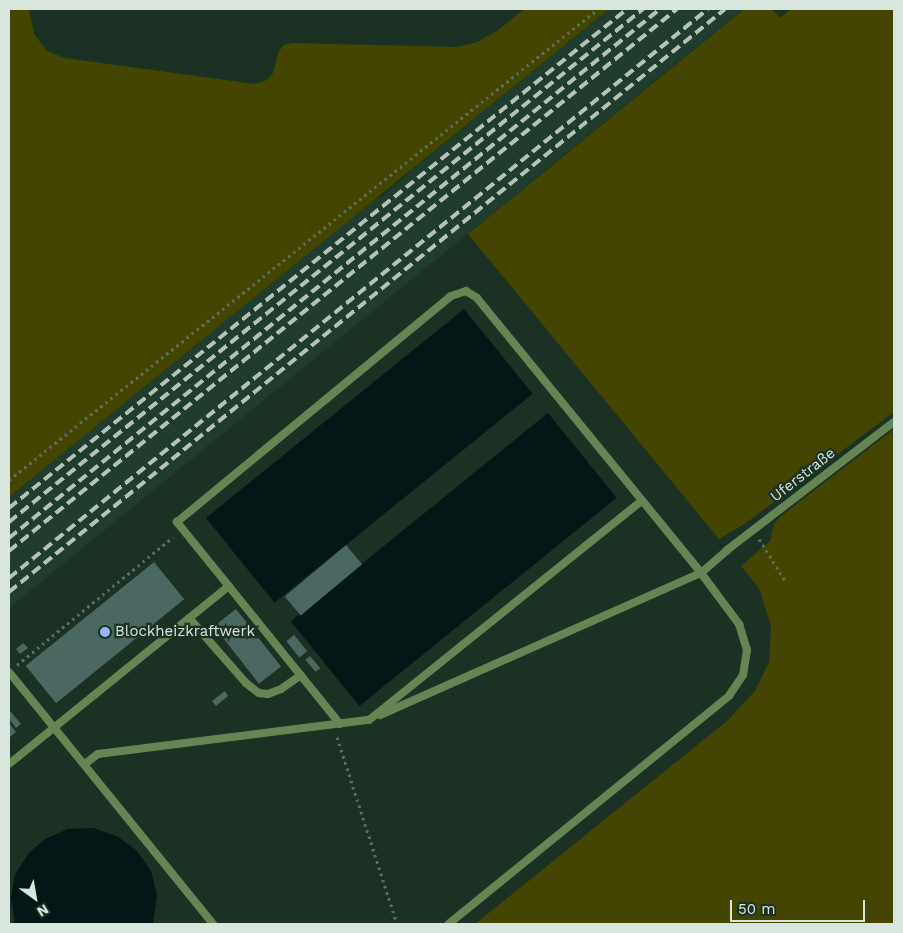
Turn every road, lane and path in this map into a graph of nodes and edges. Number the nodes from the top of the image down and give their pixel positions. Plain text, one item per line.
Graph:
1 (598, 9) edge
2 (894, 422) edge
3 (9, 480) edge
4 (641, 501) junction
5 (183, 529) junction
6 (754, 529) junction
7 (701, 573) junction
8 (786, 582) dead end
9 (229, 586) junction
10 (189, 618) junction
11 (9, 672) edge
12 (301, 675) junction
13 (369, 720) junction
14 (337, 724) junction
15 (54, 727) junction
16 (9, 764) edge
17 (85, 764) junction
18 (213, 924) edge
19 (397, 924) edge
20 (448, 924) edge

1 - 3 path
2 - 6 lane, Uferstraße
4 - 5 lane
4 - 7 lane
4 - 13 lane
5 - 9 lane
5 - 11 path
6 - 7 lane, Uferstraße
6 - 8 path
7 - 13 lane, Uferstraße
7 - 20 lane
9 - 10 lane
9 - 12 lane
10 - 12 lane
10 - 15 lane
11 - 15 lane
12 - 14 lane
13 - 14 lane
14 - 17 lane
14 - 19 path
15 - 16 lane
15 - 17 lane
17 - 18 lane

